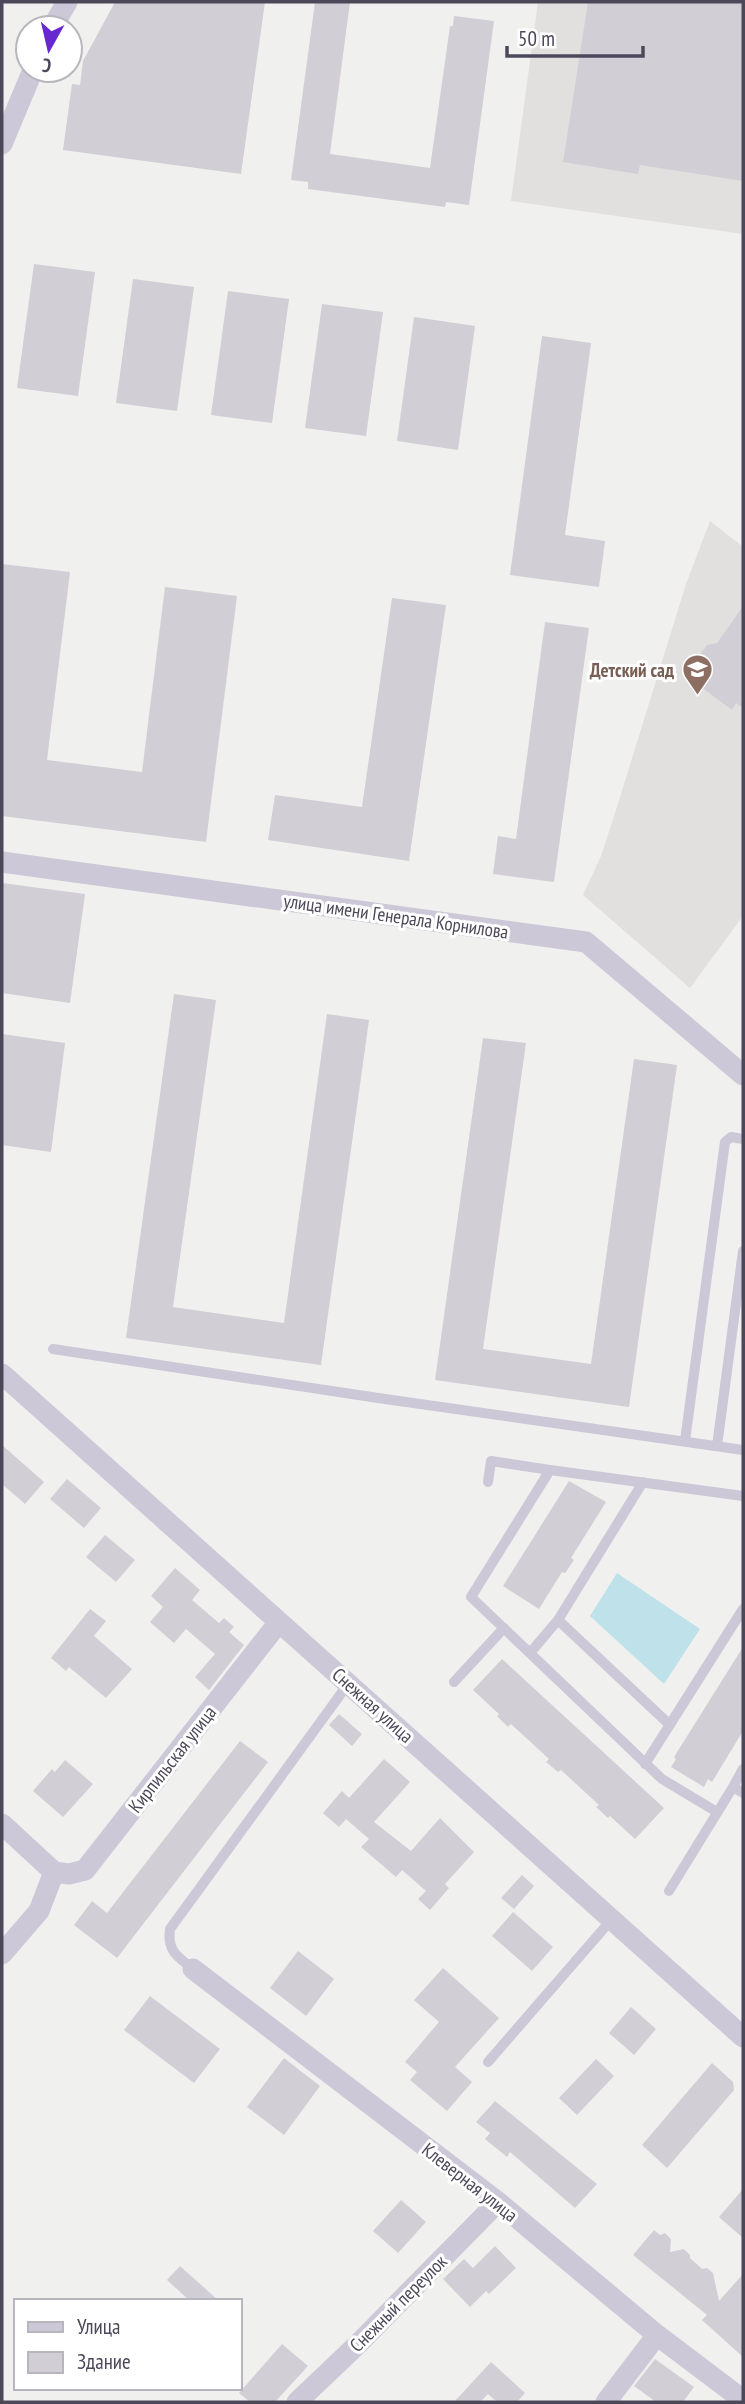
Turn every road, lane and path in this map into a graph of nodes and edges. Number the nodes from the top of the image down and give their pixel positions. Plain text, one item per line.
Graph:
1 (27, 84) edge
2 (2, 144) edge
3 (2, 862) edge
4 (743, 1076) edge
5 (743, 1139) edge
6 (743, 1251) edge
7 (53, 1349) dead end
8 (2, 1374) edge
9 (685, 1441) junction
10 (717, 1446) junction
11 (743, 1450) edge
12 (551, 1470) junction
13 (488, 1482) dead end
14 (643, 1482) junction
15 (743, 1496) edge
16 (743, 1609) edge
17 (558, 1620) junction
18 (279, 1622) junction
19 (504, 1628) junction
20 (530, 1653) junction
21 (454, 1682) dead end
22 (348, 1684) junction
23 (670, 1725) junction
24 (645, 1764) junction
25 (743, 1769) edge
26 (733, 1787) junction
27 (743, 1793) edge
28 (717, 1812) junction
29 (2, 1824) edge
30 (54, 1872) junction
31 (668, 1891) dead end
32 (612, 1919) junction
33 (2, 1954) edge
34 (193, 1969) joint
35 (742, 2031) edge
36 (488, 2062) dead end
37 (498, 2202) junction
38 (657, 2335) junction
39 (743, 2400) edge
40 (297, 2402) edge
41 (607, 2402) edge

1 - 2 street
3 - 4 street, улица имени Генерала Корнилова
5 - 9 lane
6 - 10 lane
7 - 9 lane
8 - 18 street, Снежная улица
9 - 10 lane
10 - 11 lane
12 - 13 lane
12 - 14 lane
12 - 19 lane
14 - 15 lane
14 - 17 lane
16 - 23 lane
17 - 20 lane
17 - 23 lane
18 - 22 street, Снежная улица
18 - 30 street, Кирпильская улица
19 - 20 lane
19 - 21 lane
20 - 24 lane
22 - 32 street, Снежная улица
22 - 34 lane
23 - 24 lane
24 - 28 lane
25 - 26 lane
26 - 27 lane
26 - 28 lane
28 - 31 lane
29 - 30 street
30 - 33 street
32 - 35 street, Снежная улица
32 - 36 lane
34 - 37 street, Клеверная улица
37 - 38 street, Клеверная улица
37 - 40 street, Снежный переулок
38 - 39 street, Клеверная улица
38 - 41 street

